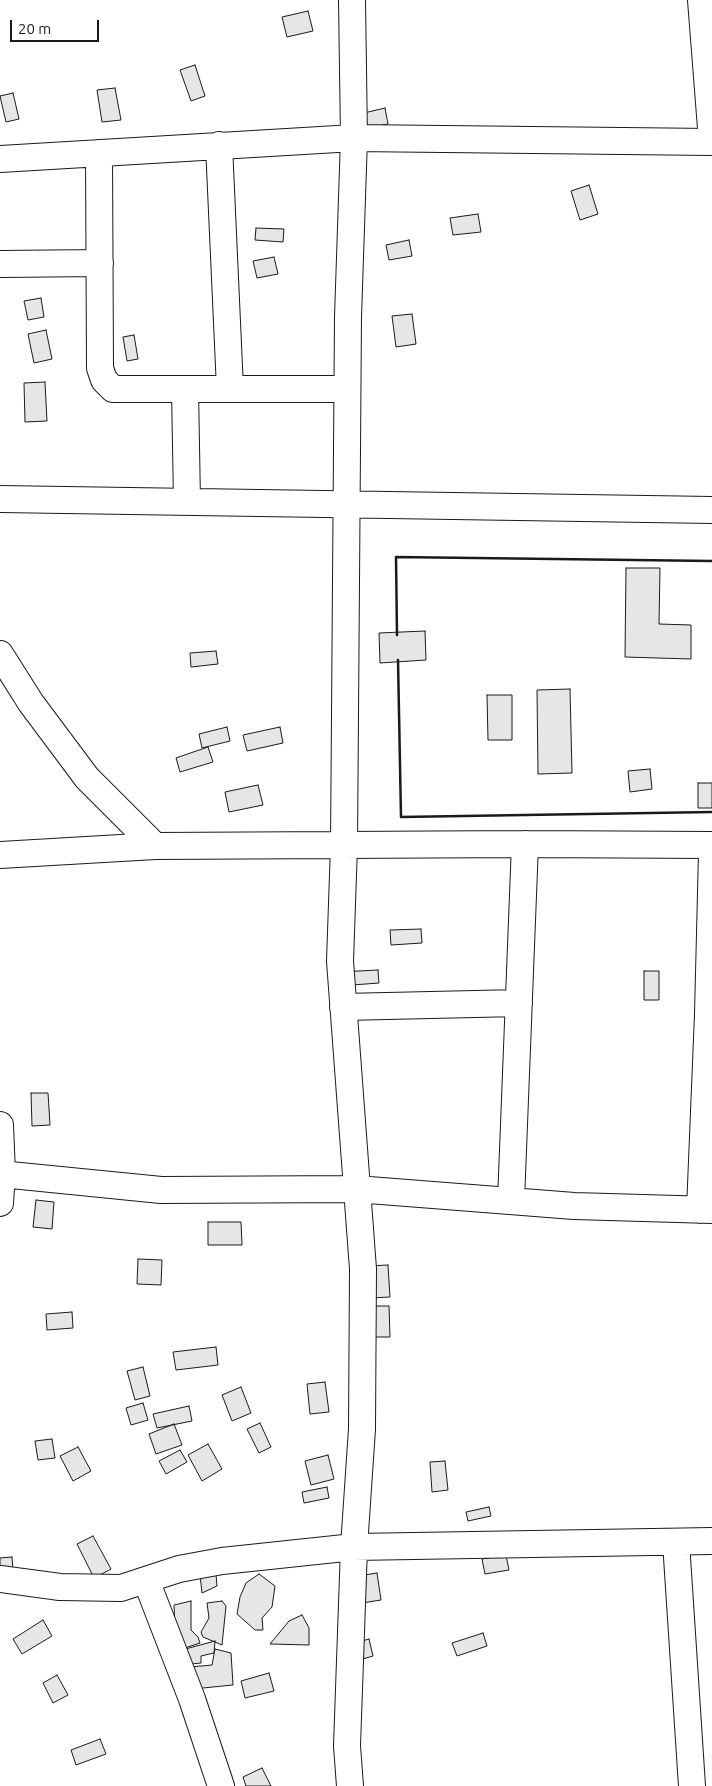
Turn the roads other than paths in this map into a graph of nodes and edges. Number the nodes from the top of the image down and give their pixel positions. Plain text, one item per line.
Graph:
1 (352, 0) edge
2 (701, 0) edge
3 (354, 138) junction
4 (712, 141) edge
5 (219, 145) junction
6 (99, 152) junction
7 (0, 158) edge
8 (100, 263) junction
9 (0, 264) edge
10 (185, 389) junction
11 (230, 389) junction
12 (347, 389) junction
13 (0, 500) edge
14 (187, 502) junction
15 (346, 505) junction
16 (712, 510) edge
17 (0, 654) edge
18 (525, 844) junction
19 (712, 845) edge
20 (155, 846) junction
21 (344, 846) junction
22 (712, 852) edge
23 (0, 855) edge
24 (519, 1003) junction
25 (342, 1007) junction
26 (710, 1014) edge
27 (0, 1125) edge
28 (1, 1174) edge
29 (356, 1189) junction
30 (511, 1201) junction
31 (0, 1203) edge
32 (706, 1210) edge
33 (712, 1541) edge
34 (676, 1542) junction
35 (354, 1547) junction
36 (0, 1579) edge
37 (146, 1580) junction
38 (221, 1786) edge
39 (350, 1786) edge
40 (692, 1786) edge

1 - 3 street
2 - 4 street
3 - 4 street
3 - 5 street
3 - 12 street
5 - 6 street
5 - 11 street
6 - 7 street
6 - 8 street
8 - 9 street
8 - 10 street
10 - 11 street
10 - 14 street
11 - 12 street
12 - 15 street
13 - 14 street
14 - 15 street
15 - 16 street
15 - 21 street
17 - 20 street
18 - 19 street
18 - 21 street
18 - 24 street
20 - 21 street
20 - 23 street
21 - 25 street
22 - 26 street
24 - 25 street
24 - 30 street
25 - 29 street
26 - 32 street
27 - 28 street
28 - 29 street
28 - 31 street
29 - 30 street
29 - 35 street
30 - 32 street
33 - 34 street
34 - 35 street
34 - 40 street
35 - 37 street
35 - 39 street
36 - 37 street
37 - 38 street

